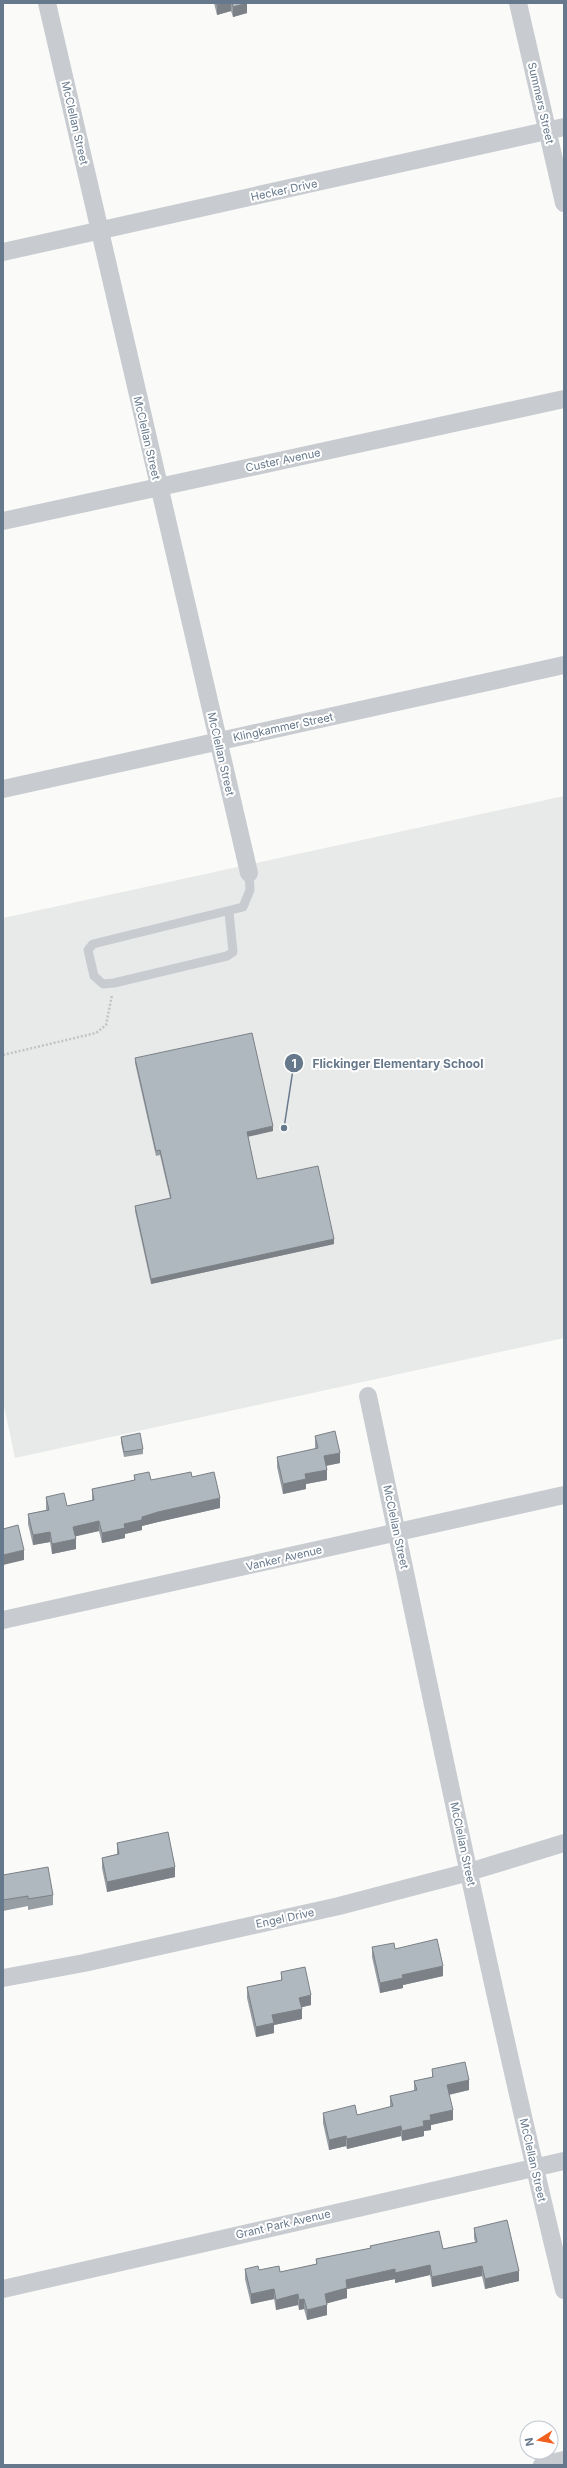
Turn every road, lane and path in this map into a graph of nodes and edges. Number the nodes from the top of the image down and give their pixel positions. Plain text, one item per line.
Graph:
1 (48, 3) edge
2 (518, 3) edge
3 (564, 127) edge
4 (547, 133) junction
5 (564, 203) edge
6 (99, 230) junction
7 (3, 252) edge
8 (564, 399) edge
9 (158, 487) junction
10 (3, 521) edge
11 (564, 665) edge
12 (218, 741) junction
13 (3, 789) edge
14 (249, 873) joint
15 (229, 912) junction
16 (114, 983) junction
17 (3, 1055) edge
18 (368, 1396) dead end
19 (564, 1495) edge
20 (397, 1533) junction
21 (3, 1620) edge
22 (564, 1843) edge
23 (469, 1872) junction
24 (3, 1978) edge
25 (564, 2161) edge
26 (534, 2168) junction
27 (3, 2289) edge
28 (564, 2290) edge
29 (564, 2460) edge
30 (542, 2465) edge

1 - 6 street, McClellan Street
2 - 4 street, Summers Street
3 - 4 street, Hecker Drive
4 - 5 street, Summers Street
4 - 6 street, Hecker Drive
6 - 7 street, Hecker Drive
6 - 9 street, McClellan Street
8 - 9 street, Custer Avenue
9 - 10 street, Custer Avenue
9 - 12 street, McClellan Street
11 - 12 street, Klingkammer Street
12 - 13 street, Klingkammer Street
12 - 14 street, McClellan Street
14 - 15 lane
15 - 16 lane
15 - 16 lane
16 - 17 path
18 - 20 street, McClellan Street
19 - 20 street, Vanker Avenue
20 - 21 street, Vanker Avenue
20 - 23 street, McClellan Street
22 - 23 street, Engel Drive
23 - 24 street, Engel Drive
23 - 26 street, McClellan Street
25 - 26 street, Grant Park Avenue
26 - 27 street, Grant Park Avenue
26 - 28 street, McClellan Street
29 - 30 street

